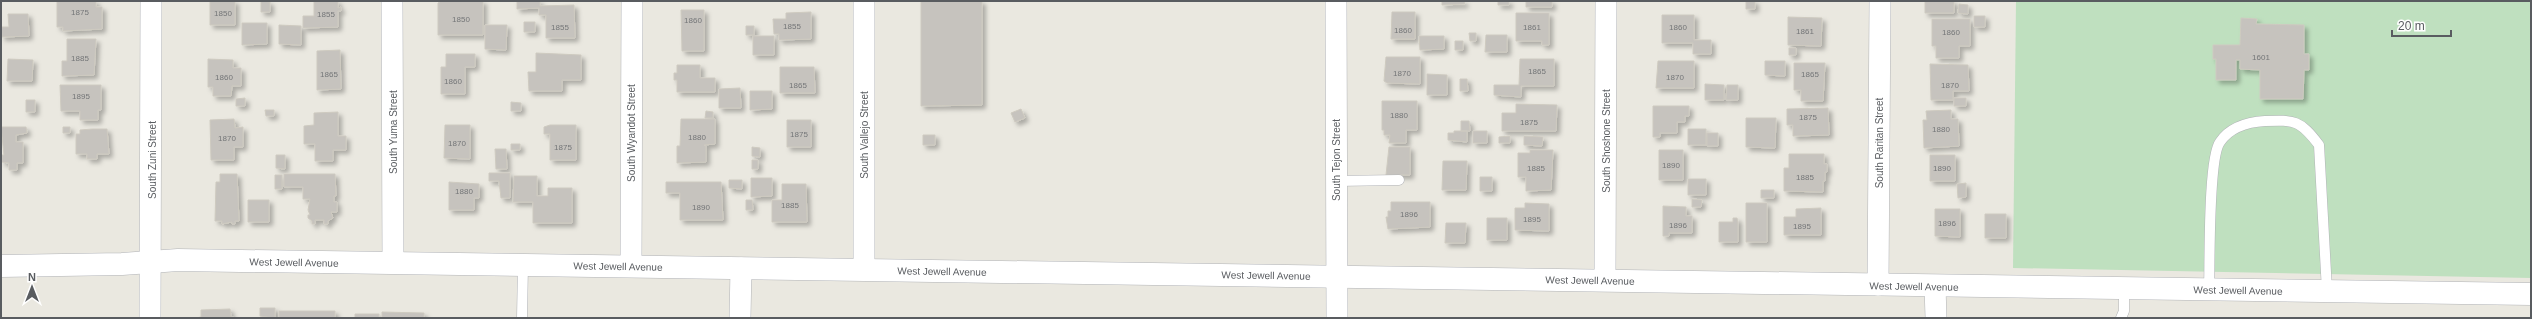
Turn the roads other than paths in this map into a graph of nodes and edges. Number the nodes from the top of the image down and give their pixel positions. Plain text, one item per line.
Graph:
1 (152, 1) edge
2 (392, 1) edge
3 (632, 1) edge
4 (864, 1) edge
5 (1336, 1) edge
6 (1606, 1) edge
7 (1880, 1) edge
8 (1399, 180) dead end
9 (1336, 181) junction
10 (151, 262) junction
11 (393, 263) junction
12 (522, 265) junction
13 (631, 265) junction
14 (1, 266) edge
15 (741, 268) junction
16 (864, 270) junction
17 (1336, 276) junction
18 (1605, 280) junction
19 (1878, 285) junction
20 (1935, 286) junction
21 (2124, 289) junction
22 (2209, 289) junction
23 (2327, 291) junction
24 (2531, 294) edge
25 (150, 318) edge
26 (522, 318) edge
27 (740, 318) edge
28 (1337, 318) edge
29 (1936, 318) edge
30 (2121, 318) edge

1 - 10 street, South Zuni Street
2 - 11 street, South Yuma Street
3 - 13 street, South Wyandot Street
4 - 16 street, South Vallejo Street
5 - 9 street, South Tejon Street
6 - 18 street, South Shoshone Street
7 - 19 street, South Raritan Street
8 - 9 lane
9 - 17 street, South Tejon Street
10 - 11 street, West Jewell Avenue
10 - 14 street, West Jewell Avenue
10 - 25 street, South Zuni Street
11 - 12 street, West Jewell Avenue
12 - 13 street, West Jewell Avenue
12 - 26 lane
13 - 15 street, West Jewell Avenue
15 - 16 street, West Jewell Avenue
15 - 27 street
16 - 17 street, West Jewell Avenue
17 - 18 street, West Jewell Avenue
17 - 28 street, South Tejon Street
18 - 19 street, West Jewell Avenue
19 - 20 street, West Jewell Avenue
20 - 21 street, West Jewell Avenue
20 - 29 street
21 - 22 street, West Jewell Avenue
21 - 30 lane
22 - 23 street, West Jewell Avenue
22 - 23 lane
23 - 24 street, West Jewell Avenue

